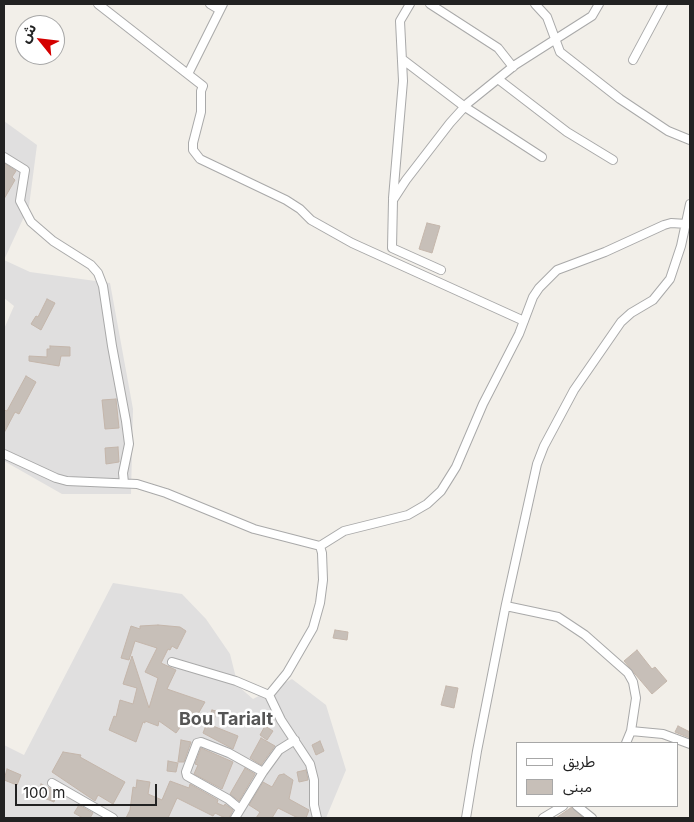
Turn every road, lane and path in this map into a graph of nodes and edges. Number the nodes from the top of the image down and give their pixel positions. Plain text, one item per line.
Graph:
1 (210, 4) edge
2 (410, 4) edge
3 (430, 4) edge
4 (535, 4) edge
5 (599, 4) edge
6 (663, 4) edge
7 (101, 5) edge
8 (221, 7) edge
9 (555, 40) junction
10 (402, 59) junction
11 (633, 60) dead end
12 (513, 67) junction
13 (188, 74) junction
14 (498, 79) junction
15 (465, 106) junction
16 (690, 140) edge
17 (4, 157) edge
18 (542, 157) dead end
19 (613, 160) dead end
20 (393, 200) junction
21 (690, 204) edge
22 (687, 224) junction
23 (441, 270) dead end
24 (524, 321) junction
25 (4, 454) edge
26 (124, 483) junction
27 (320, 546) junction
28 (506, 606) junction
29 (172, 662) dead end
30 (270, 695) junction
31 (631, 731) junction
32 (295, 740) junction
33 (626, 742) edge
34 (690, 744) edge
35 (263, 772) junction
36 (52, 783) dead end
37 (560, 807) edge
38 (578, 807) edge
39 (240, 809) junction
40 (113, 818) edge
41 (235, 818) edge
42 (317, 818) edge
43 (466, 818) edge
44 (543, 818) edge
45 (592, 818) edge

1 - 8 street
2 - 10 street
3 - 12 street
4 - 9 street
5 - 9 street
6 - 11 street
7 - 13 street
8 - 13 street
9 - 12 street
9 - 16 street
10 - 15 street
10 - 20 street
12 - 14 street
13 - 24 street
14 - 15 street
14 - 19 street
15 - 18 street
15 - 20 street
17 - 26 street
20 - 23 street
21 - 22 street
22 - 24 street
22 - 28 street
24 - 27 street
25 - 26 street
26 - 27 street
27 - 30 street
28 - 31 street
28 - 43 street
29 - 30 street
30 - 32 street
31 - 33 street
31 - 34 street
32 - 35 street
32 - 42 street
35 - 39 street
35 - 39 street
36 - 40 street
37 - 44 street
38 - 45 street
39 - 41 street

